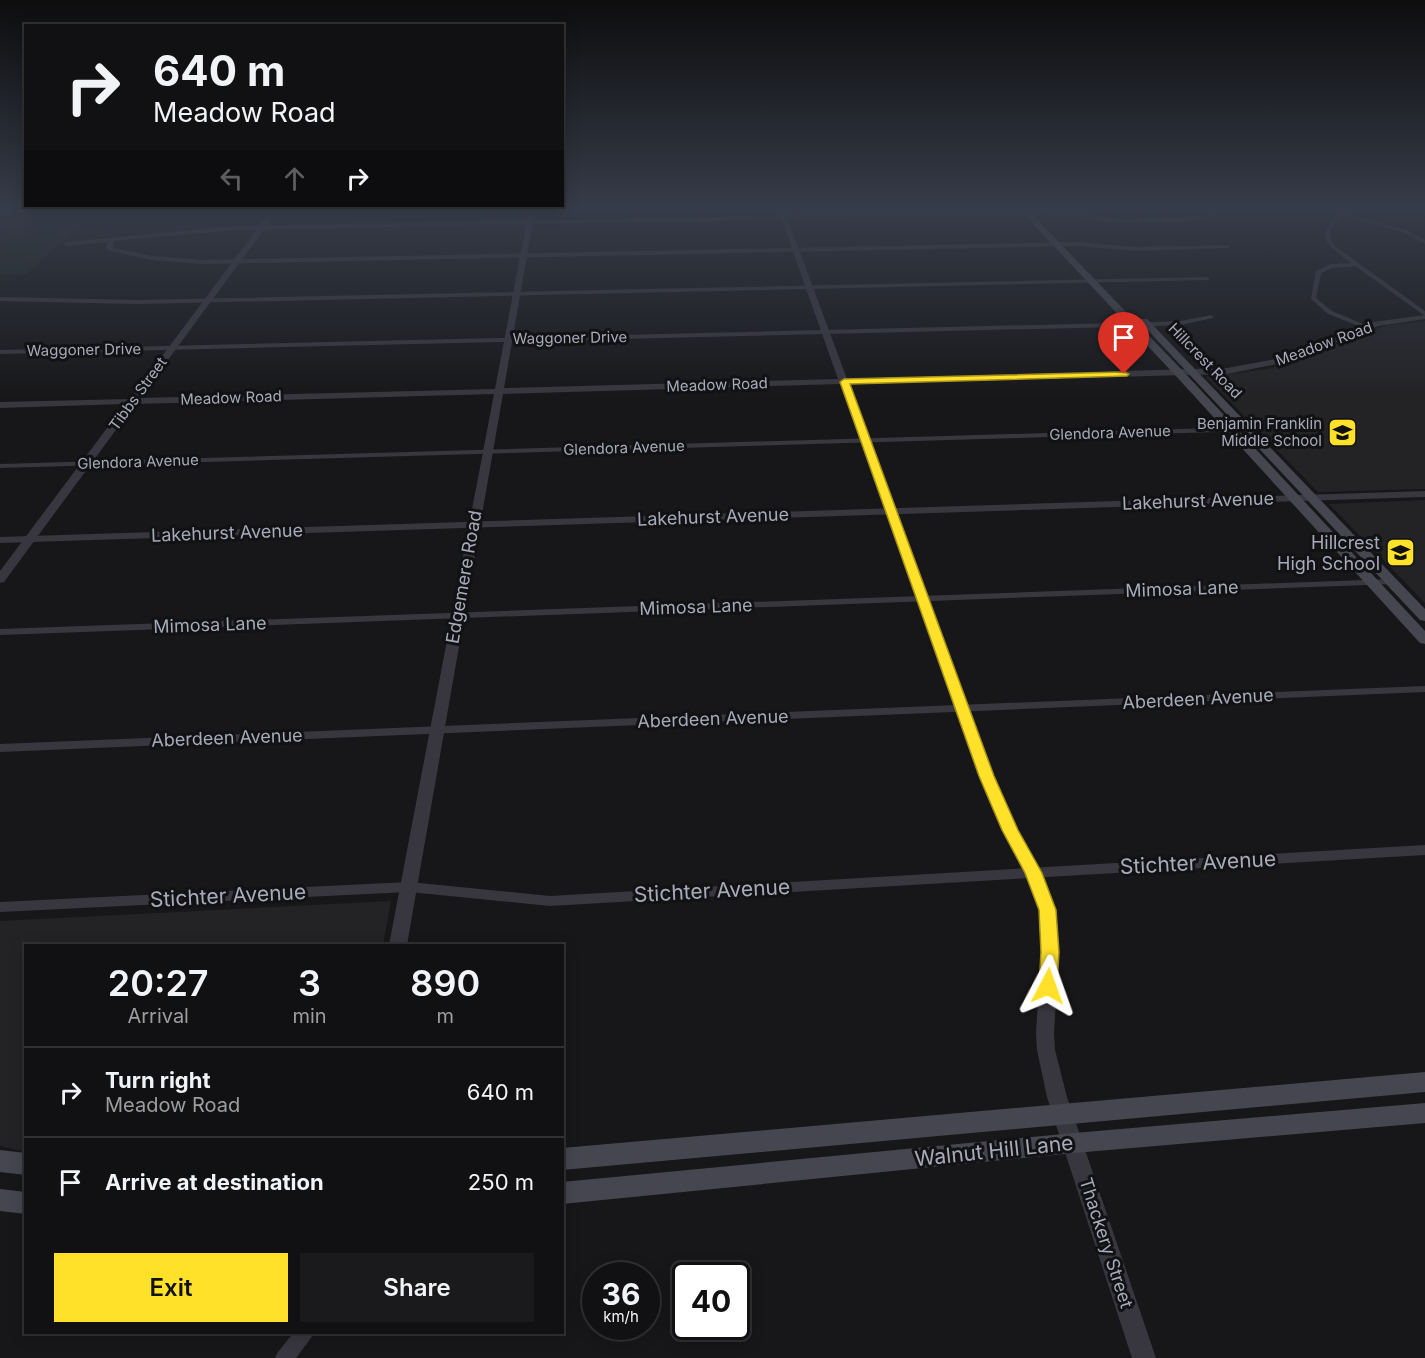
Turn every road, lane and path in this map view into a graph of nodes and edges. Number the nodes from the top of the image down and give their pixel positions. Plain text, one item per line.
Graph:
1 (228, 272) edge
2 (520, 272) edge
3 (804, 272) edge
4 (1084, 272) edge
5 (1097, 272) edge
6 (1318, 272) edge
7 (1366, 272) edge
8 (1207, 279) dead end
9 (1092, 281) junction
10 (1105, 281) junction
11 (810, 287) junction
12 (516, 294) junction
13 (0, 299) edge
14 (207, 301) junction
15 (1425, 315) edge
16 (1211, 317) dead end
17 (1140, 325) junction
18 (1366, 327) junction
19 (826, 332) junction
20 (508, 340) junction
21 (171, 347) junction
22 (0, 352) edge
23 (1193, 372) junction
24 (1179, 373) junction
25 (844, 382) junction
26 (498, 391) junction
27 (134, 401) junction
28 (0, 405) edge
29 (1248, 429) junction
30 (1231, 430) junction
31 (865, 441) junction
32 (486, 452) junction
33 (87, 464) junction
34 (0, 466) edge
35 (1425, 494) edge
36 (1312, 497) junction
37 (1295, 498) junction
38 (891, 512) junction
39 (473, 525) junction
40 (0, 540) edge
41 (30, 540) junction
42 (0, 579) edge
43 (1392, 582) junction
44 (1371, 583) junction
45 (922, 599) junction
46 (457, 615) junction
47 (1425, 616) edge
48 (0, 632) edge
49 (1425, 640) edge
50 (1425, 689) edge
51 (962, 709) junction
52 (437, 729) junction
53 (0, 748) edge
54 (1425, 850) edge
55 (1033, 873) junction
56 (409, 887) junction
57 (0, 907) edge
58 (398, 944) edge
59 (1425, 1082) edge
60 (1062, 1113) junction
61 (1425, 1113) edge
62 (1074, 1143) junction
63 (564, 1159) edge
64 (0, 1161) edge
65 (24, 1164) edge
66 (564, 1193) edge
67 (0, 1200) edge
68 (24, 1203) edge
69 (303, 1334) edge
70 (284, 1358) edge
71 (1144, 1358) edge

1 - 14 street, Tibbs Street
2 - 12 street, Edgemere Road
3 - 11 street, Thackery Street
4 - 9 main road, Hillcrest Road
5 - 10 main road, Hillcrest Road
6 - 18 street
7 - 15 street
8 - 10 street
9 - 10 street
9 - 11 street
9 - 17 main road, Hillcrest Road
10 - 17 main road, Hillcrest Road
11 - 12 street
11 - 19 street, Thackery Street
12 - 14 street
12 - 20 street, Edgemere Road
13 - 14 street
14 - 21 street, Tibbs Street
15 - 18 street, Meadow Road
16 - 17 street, Waggoner Drive
17 - 19 street, Waggoner Drive
17 - 23 main road, Hillcrest Road
17 - 24 main road, Hillcrest Road
18 - 23 street, Meadow Road
19 - 20 street, Waggoner Drive
19 - 25 street, Thackery Street
20 - 21 street, Waggoner Drive
20 - 26 street, Edgemere Road
21 - 22 street, Waggoner Drive
21 - 27 street, Tibbs Street
23 - 24 street, Meadow Road
23 - 29 main road, Hillcrest Road
24 - 25 street, Meadow Road
24 - 30 main road, Hillcrest Road
25 - 26 street, Meadow Road
25 - 31 street, Thackery Street
26 - 27 street, Meadow Road
26 - 32 street, Edgemere Road
27 - 28 street, Meadow Road
27 - 33 street, Tibbs Street
29 - 30 street, Glendora Avenue
29 - 36 main road, Hillcrest Road
30 - 31 street, Glendora Avenue
30 - 37 main road, Hillcrest Road
31 - 32 street, Glendora Avenue
31 - 38 street, Thackery Street
32 - 33 street, Glendora Avenue
32 - 39 street, Edgemere Road
33 - 34 street, Glendora Avenue
33 - 41 street, Tibbs Street
35 - 36 street, Lakehurst Avenue
36 - 37 street, Lakehurst Avenue
36 - 43 main road, Hillcrest Road
37 - 38 street, Lakehurst Avenue
37 - 44 main road, Hillcrest Road
38 - 39 street, Lakehurst Avenue
38 - 45 street, Thackery Street
39 - 41 street, Lakehurst Avenue
39 - 46 street, Edgemere Road
40 - 41 street, Lakehurst Avenue
41 - 42 street, Tibbs Street
43 - 44 street, Mimosa Lane
43 - 47 main road, Hillcrest Road
44 - 45 street, Mimosa Lane
44 - 49 main road, Hillcrest Road
45 - 46 street, Mimosa Lane
45 - 51 street, Thackery Street
46 - 48 street, Mimosa Lane
46 - 52 street, Edgemere Road
50 - 51 street, Aberdeen Avenue
51 - 52 street, Aberdeen Avenue
51 - 55 street, Thackery Street
52 - 53 street, Aberdeen Avenue
52 - 56 street, Edgemere Road
54 - 55 street, Stichter Avenue
55 - 56 street, Stichter Avenue
55 - 60 street, Thackery Street
56 - 57 street, Stichter Avenue
56 - 58 street, Edgemere Road
59 - 60 main road, Walnut Hill Lane
60 - 62 street, Thackery Street
60 - 63 main road, Walnut Hill Lane
61 - 62 main road, Walnut Hill Lane
62 - 66 main road, Walnut Hill Lane
62 - 71 street, Thackery Street
64 - 65 main road
67 - 68 main road
69 - 70 street

